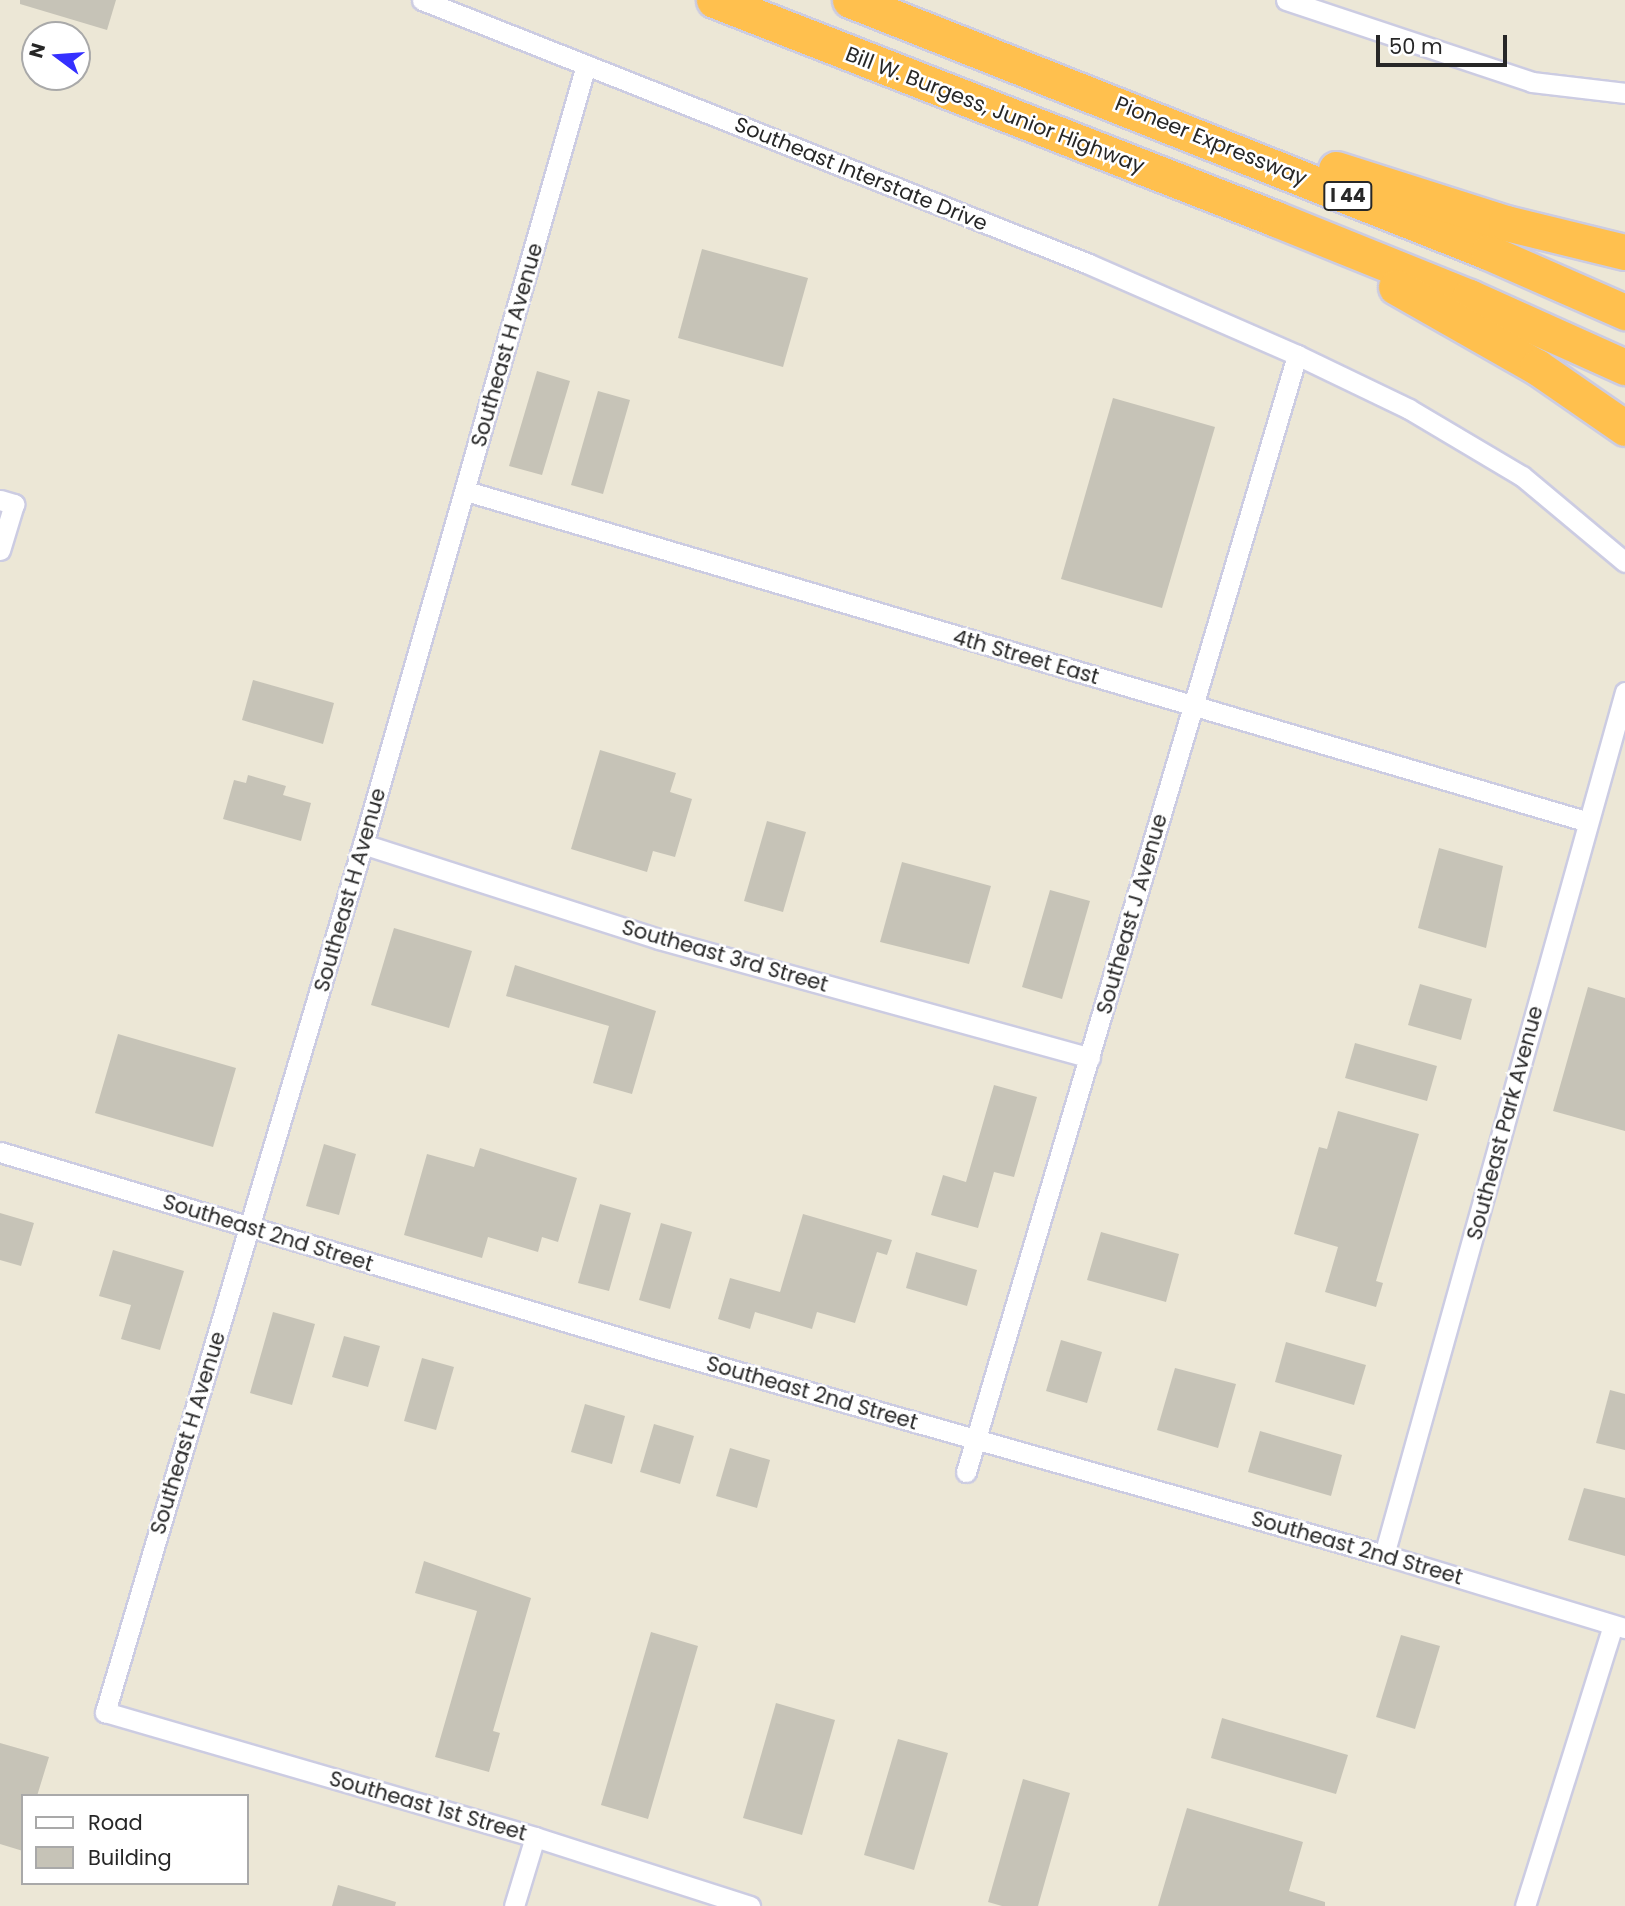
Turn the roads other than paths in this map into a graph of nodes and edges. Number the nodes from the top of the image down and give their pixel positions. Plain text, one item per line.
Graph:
1 (422, 0) edge
2 (713, 0) edge
3 (850, 0) edge
4 (1286, 0) edge
5 (586, 65) junction
6 (1069, 85) junction
7 (1625, 93) edge
8 (1276, 219) junction
9 (1625, 252) edge
10 (1625, 312) edge
11 (1297, 355) junction
12 (1625, 367) edge
13 (1625, 428) edge
14 (466, 491) junction
15 (7, 502) edge
16 (0, 550) edge
17 (1625, 562) edge
18 (1625, 692) edge
19 (1192, 705) junction
20 (1585, 821) junction
21 (363, 844) junction
22 (1090, 1058) junction
23 (0, 1152) edge
24 (250, 1228) junction
25 (975, 1438) junction
26 (966, 1472) dead end
27 (1384, 1555) junction
28 (1619, 1627) edge
29 (105, 1712) joint
30 (535, 1837) junction
31 (514, 1906) edge
32 (750, 1906) edge
33 (1525, 1906) edge

1 - 5 street, Southeast Interstate Drive
2 - 8 highway, Bill W. Burgess, Junior Highway / I 44
3 - 6 highway, I 44
4 - 7 street
5 - 11 street, Southeast Interstate Drive
5 - 14 street, Southeast H Avenue
6 - 9 highway
6 - 10 highway, Pioneer Expressway / I 44
8 - 12 highway, I 44
8 - 13 highway
11 - 17 street
11 - 19 street, Southeast J Avenue
14 - 19 street, 4th Street East
14 - 21 street, Southeast H Avenue
15 - 16 street
18 - 20 street, Southeast Park Avenue
19 - 20 street, 4th Street East
19 - 22 street, Southeast J Avenue
20 - 27 street, Southeast Park Avenue
21 - 22 street, Southeast 3rd Street
21 - 24 street, Southeast H Avenue
22 - 25 street, Southeast J Avenue
23 - 24 street, Southeast 2nd Street
24 - 25 street, Southeast 2nd Street
24 - 29 street, Southeast H Avenue
25 - 26 street, Southeast J Avenue
25 - 27 street, Southeast 2nd Street
27 - 28 street, Southeast 2nd Street
28 - 33 street
29 - 30 street, Southeast 1st Street
30 - 31 street
30 - 32 street, Southeast 1st Street

